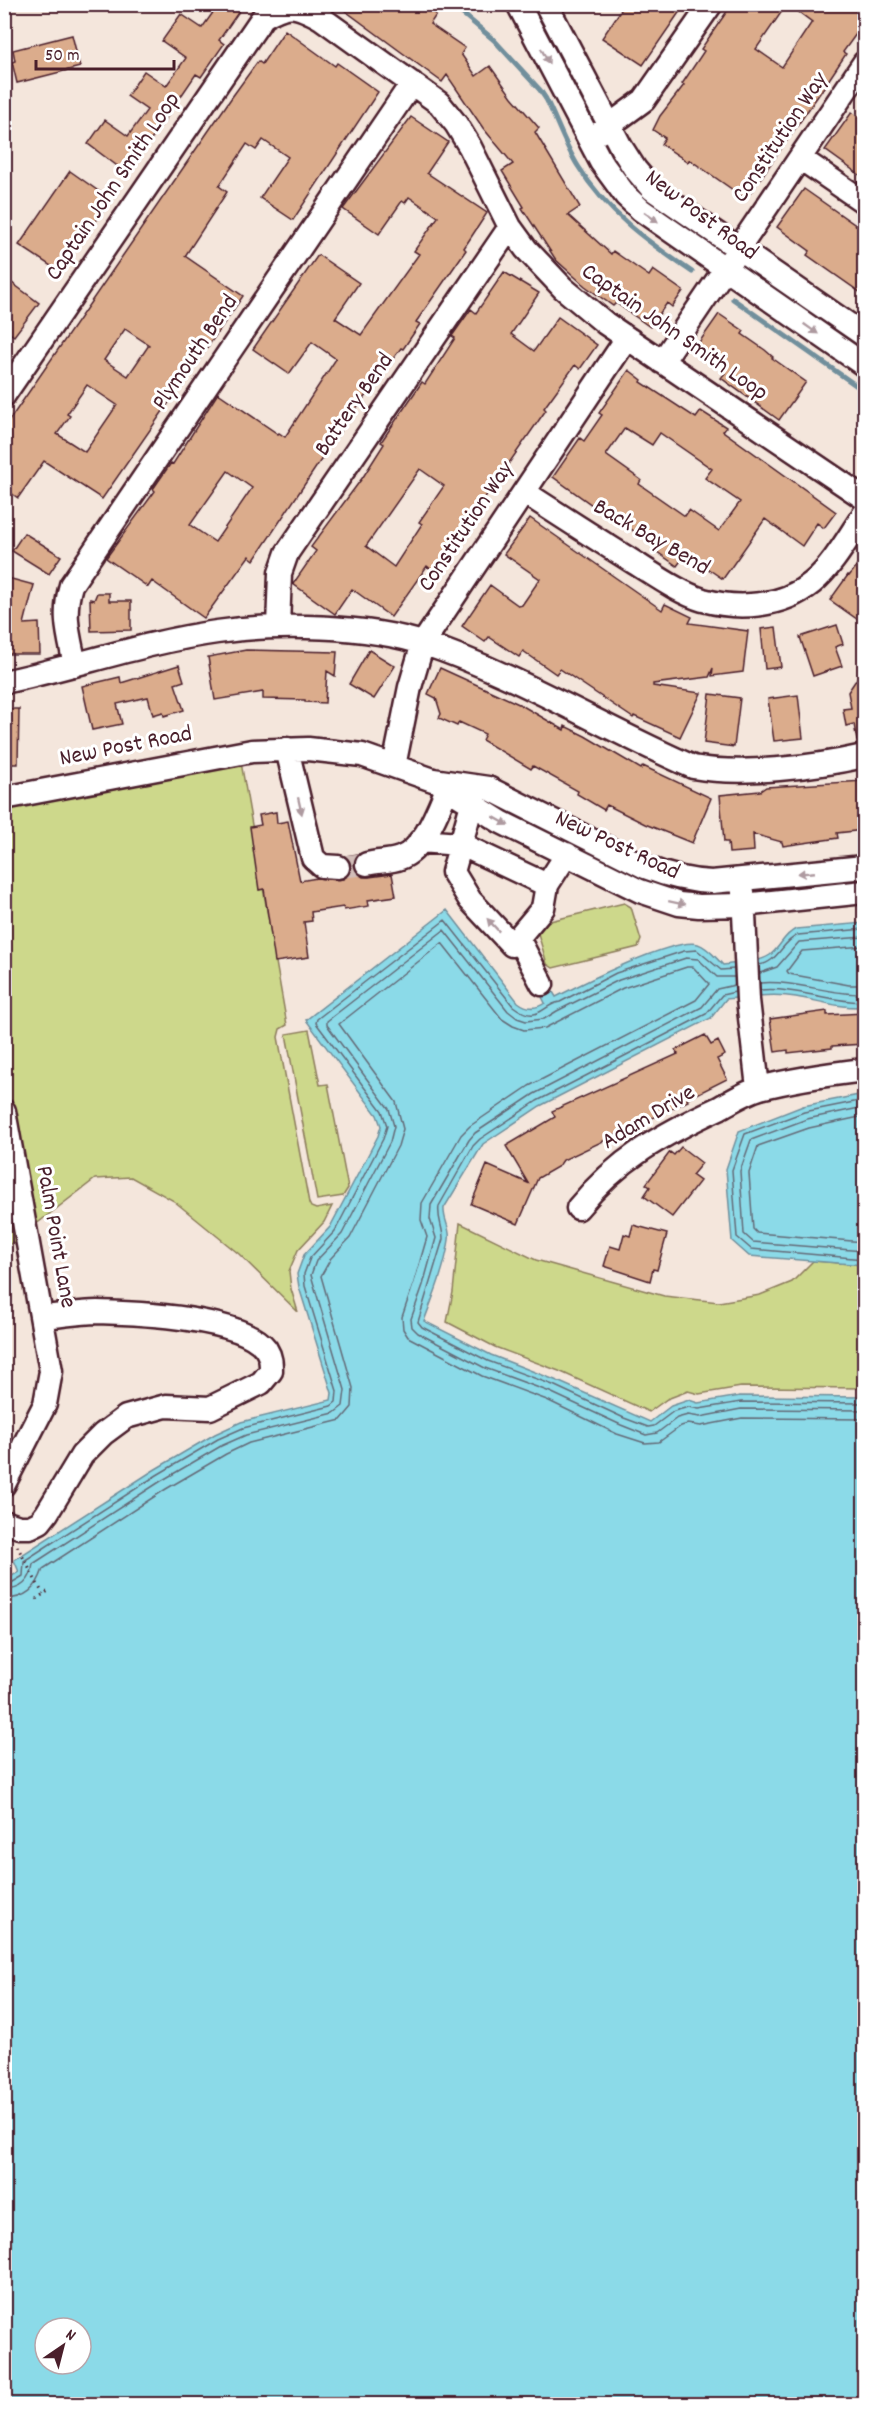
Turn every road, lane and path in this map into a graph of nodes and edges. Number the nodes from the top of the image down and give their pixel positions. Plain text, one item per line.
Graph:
1 (518, 4) edge
2 (546, 4) edge
3 (711, 4) edge
4 (864, 63) edge
5 (412, 83) junction
6 (610, 127) junction
7 (590, 139) junction
8 (800, 158) junction
9 (864, 202) edge
10 (510, 227) junction
11 (738, 249) junction
12 (725, 268) junction
13 (864, 335) edge
14 (627, 338) junction
15 (662, 362) junction
16 (864, 365) edge
17 (4, 395) edge
18 (524, 492) junction
19 (864, 498) edge
20 (864, 514) edge
21 (278, 627) junction
22 (423, 643) junction
23 (75, 666) junction
24 (4, 682) edge
25 (287, 749) junction
26 (864, 756) edge
27 (394, 766) junction
28 (440, 784) junction
29 (68, 786) junction
30 (4, 798) edge
31 (472, 804) junction
32 (4, 811) edge
33 (420, 840) junction
34 (460, 844) junction
35 (567, 854) junction
36 (368, 864) tunnel mouth
37 (338, 867) tunnel mouth
38 (864, 867) edge
39 (742, 879) junction
40 (547, 885) junction
41 (864, 892) edge
42 (743, 905) junction
43 (518, 938) junction
44 (542, 984) dead end
45 (864, 1070) edge
46 (758, 1088) junction
47 (4, 1111) edge
48 (578, 1208) dead end
49 (42, 1317) junction
50 (4, 1484) edge
51 (4, 1522) edge
52 (16, 1544) dead end
53 (50, 1590) dead end
54 (43, 1594) junction
55 (36, 1599) dead end

1 -> 7 street, New Post Road
2 - 6 street, New Post Road
3 - 6 street
4 - 8 street, Constitution Way
5 - 10 street, Captain John Smith Loop
5 - 17 street, Captain John Smith Loop
5 - 23 street, Plymouth Bend
6 - 7 street
6 - 11 street, New Post Road
7 -> 12 street, New Post Road
8 - 9 street
8 - 11 street, Constitution Way
10 - 14 street, Captain John Smith Loop
10 - 21 street, Battery Bend
11 - 12 street, Constitution Way
11 - 13 street, New Post Road
12 - 15 street, Constitution Way
12 -> 16 street, New Post Road
14 - 15 street, Captain John Smith Loop
14 - 18 street, Constitution Way
15 - 19 street, Captain John Smith Loop
18 - 20 street, Back Bay Bend
18 - 22 street, Constitution Way
21 - 22 street
21 - 23 street
22 - 26 street
22 - 27 street, Constitution Way
23 - 24 street
25 - 27 street, New Post Road
25 - 29 street, New Post Road
25 -> 37 street
27 - 28 street, New Post Road
28 - 31 street, New Post Road
28 - 33 street
28 - 39 street, New Post Road
29 - 30 street, New Post Road
29 - 32 street
31 - 34 street
31 -> 35 street, New Post Road
33 - 34 street
33 - 36 street
34 - 40 street
43 -> 34 street
35 - 40 street
35 -> 42 street, New Post Road
38 -> 39 street, New Post Road
39 - 42 street
40 - 43 street
41 - 42 street, New Post Road
42 - 46 street
43 - 44 street
45 - 46 street, Adam Drive
46 - 48 street, Adam Drive
47 - 49 street, Palm Point Lane
49 - 50 street, Palm Point Lane
49 - 51 street
52 - 54 path
53 - 54 path
54 - 55 path

